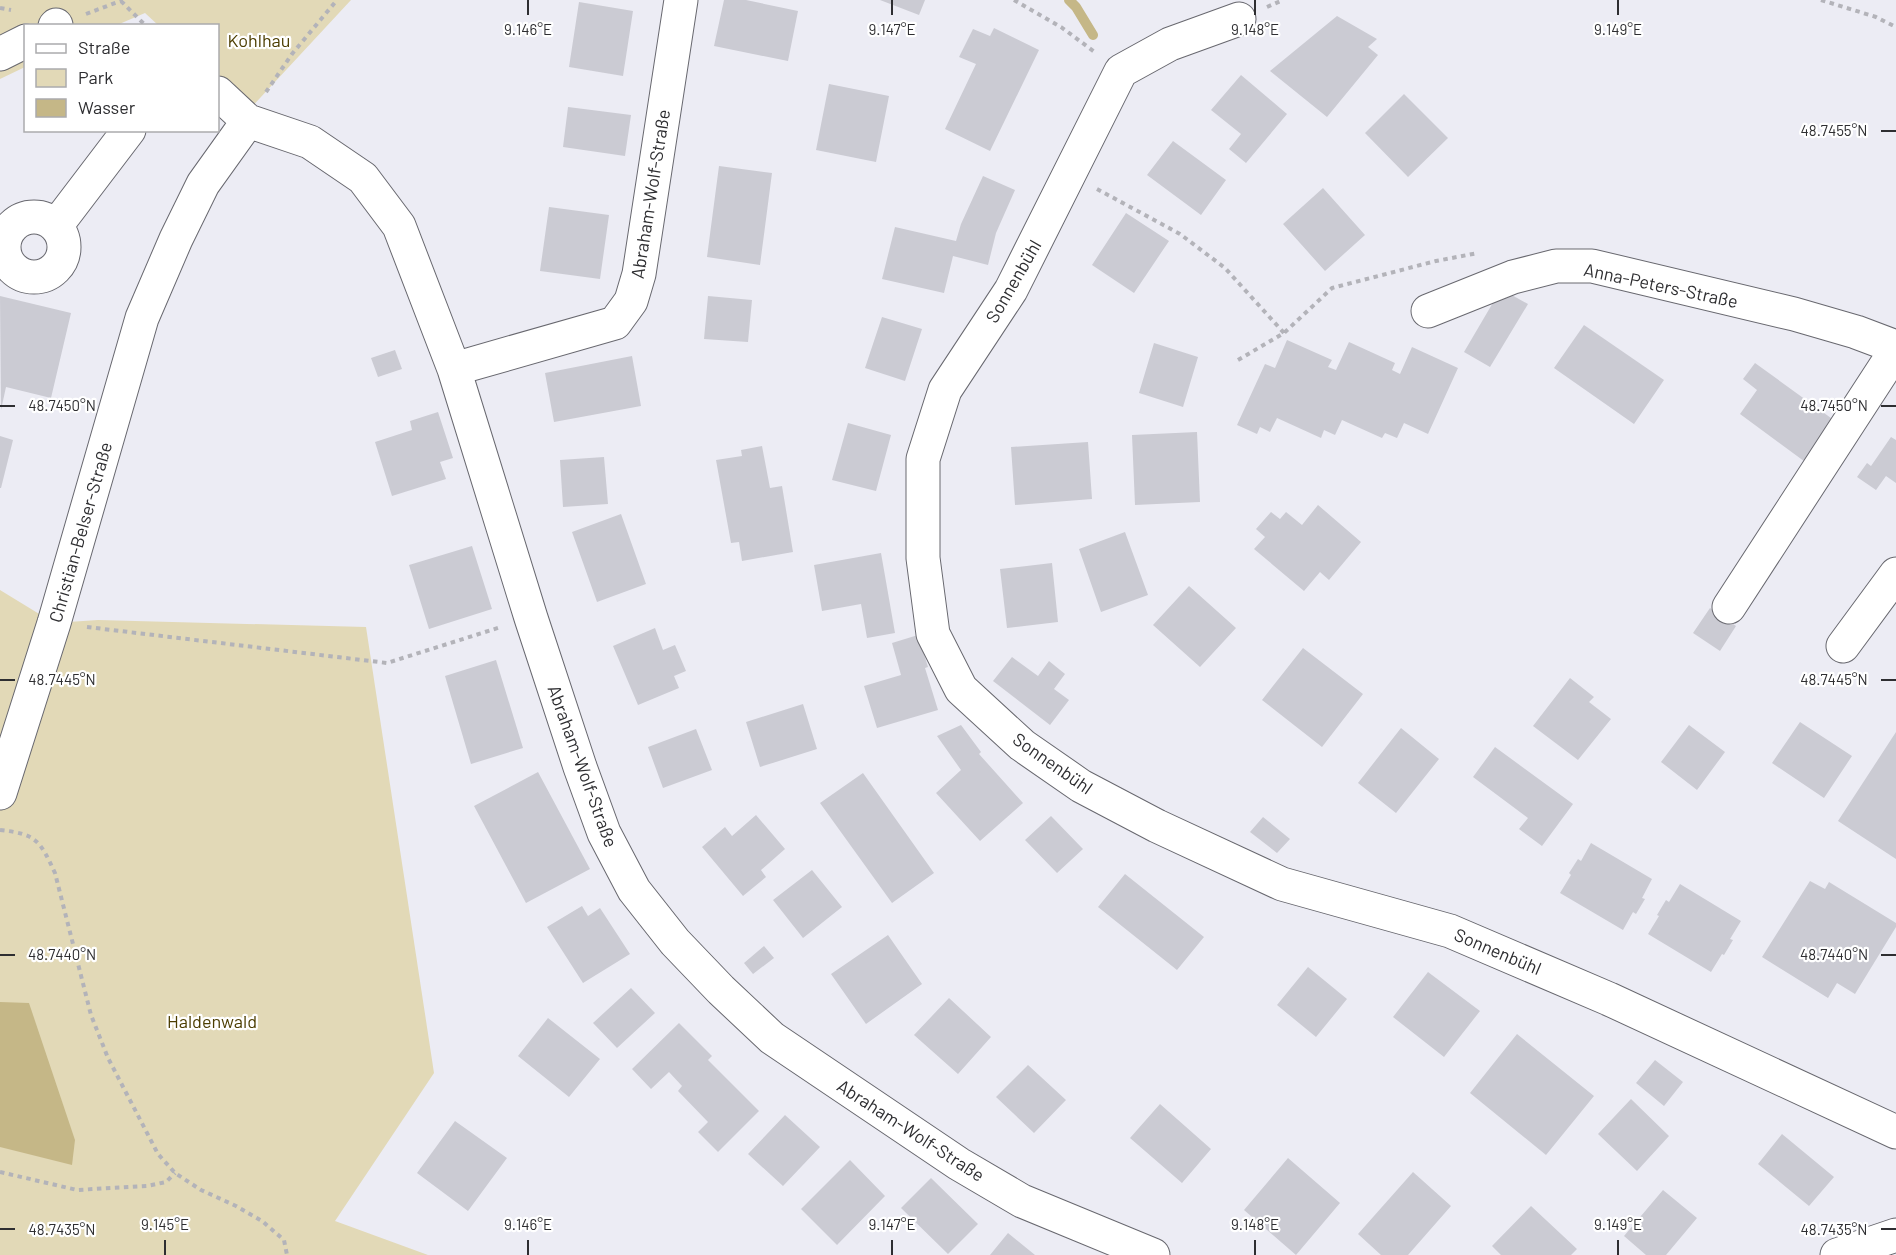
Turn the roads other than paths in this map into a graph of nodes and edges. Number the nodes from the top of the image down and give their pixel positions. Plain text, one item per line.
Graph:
1 (681, 0) edge
2 (1239, 19) dead end
3 (24, 42) edge
4 (0, 54) edge
5 (219, 94) edge
6 (248, 120) junction
7 (127, 132) edge
8 (56, 226) dead end
9 (1428, 311) dead end
10 (1896, 349) edge
11 (453, 369) junction
12 (1896, 574) edge
13 (1729, 606) dead end
14 (1843, 646) dead end
15 (0, 793) edge
16 (1896, 1132) edge
17 (1896, 1235) edge
18 (1138, 1252) edge
19 (1837, 1255) edge

1 - 11 street, Abraham-Wolf-Straße
2 - 16 street, Sonnenbühl
3 - 4 street
5 - 6 street
6 - 11 street, Abraham-Wolf-Straße
6 - 15 street, Christian-Belser-Straße
7 - 8 street
9 - 10 street, Anna-Peters-Straße
10 - 13 street
11 - 18 street, Abraham-Wolf-Straße
12 - 14 street
17 - 19 street

